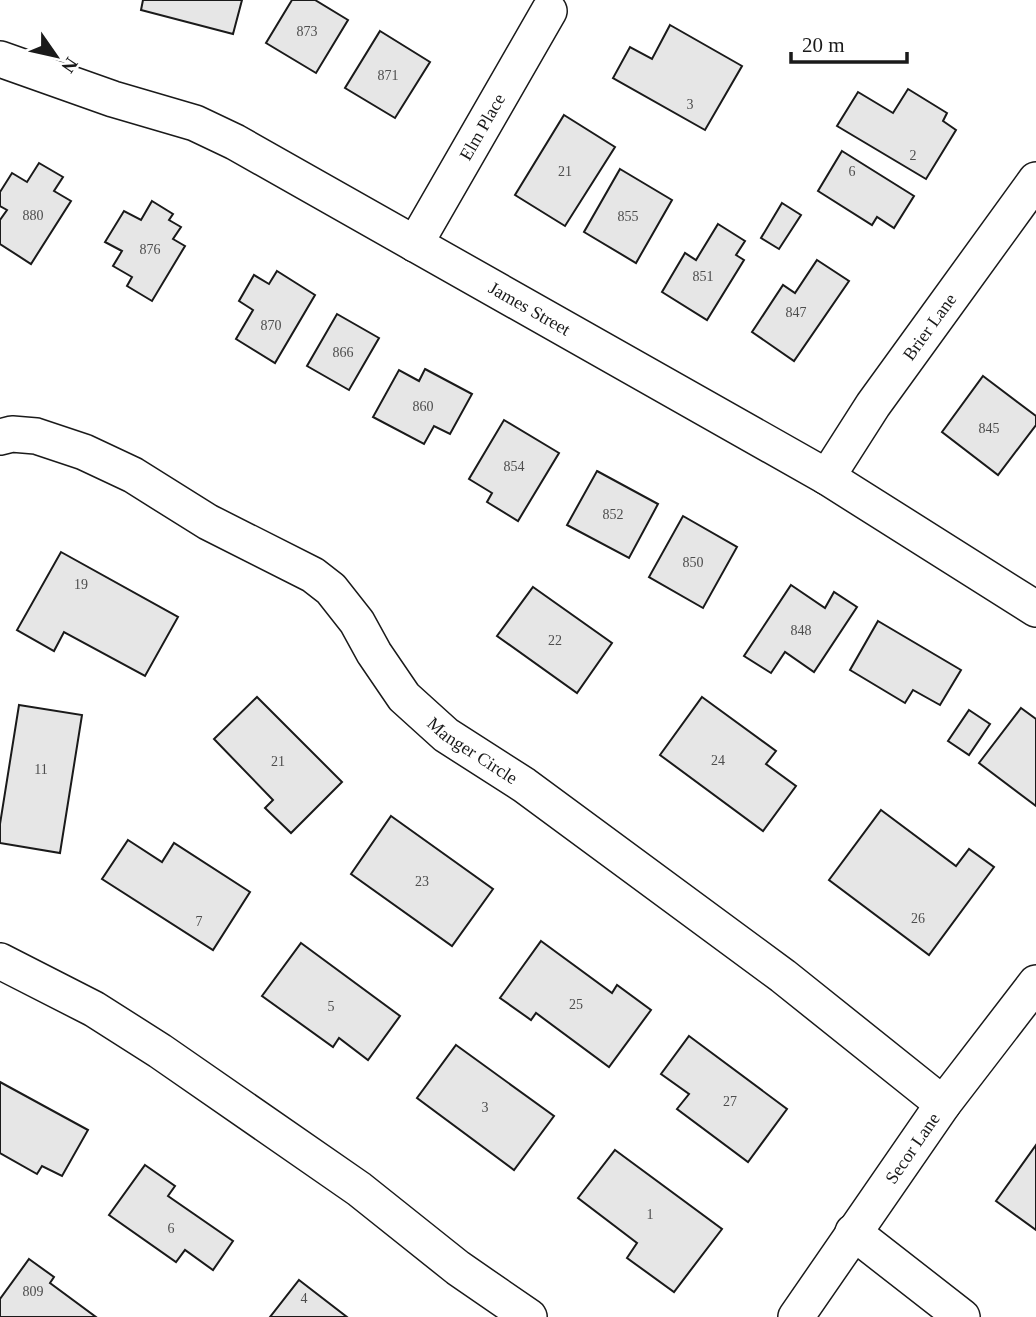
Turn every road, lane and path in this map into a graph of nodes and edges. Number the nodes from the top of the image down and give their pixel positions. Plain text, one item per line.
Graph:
1 (549, 11) dead end
2 (0, 59) edge
3 (1036, 180) edge
4 (415, 244) junction
5 (0, 437) edge
6 (827, 477) junction
7 (1036, 609) edge
8 (0, 961) edge
9 (1036, 983) edge
10 (943, 1104) junction
11 (853, 1233) junction
12 (529, 1317) edge
13 (796, 1317) edge
14 (962, 1317) edge

1 - 4 street, Elm Place
2 - 4 street, James Street
3 - 6 street, Brier Lane
4 - 6 street, James Street
5 - 10 street, Manger Circle
6 - 7 street, James Street
8 - 12 street
9 - 10 street, Secor Lane
10 - 11 street, Secor Lane
11 - 13 street, Secor Lane
11 - 14 street

